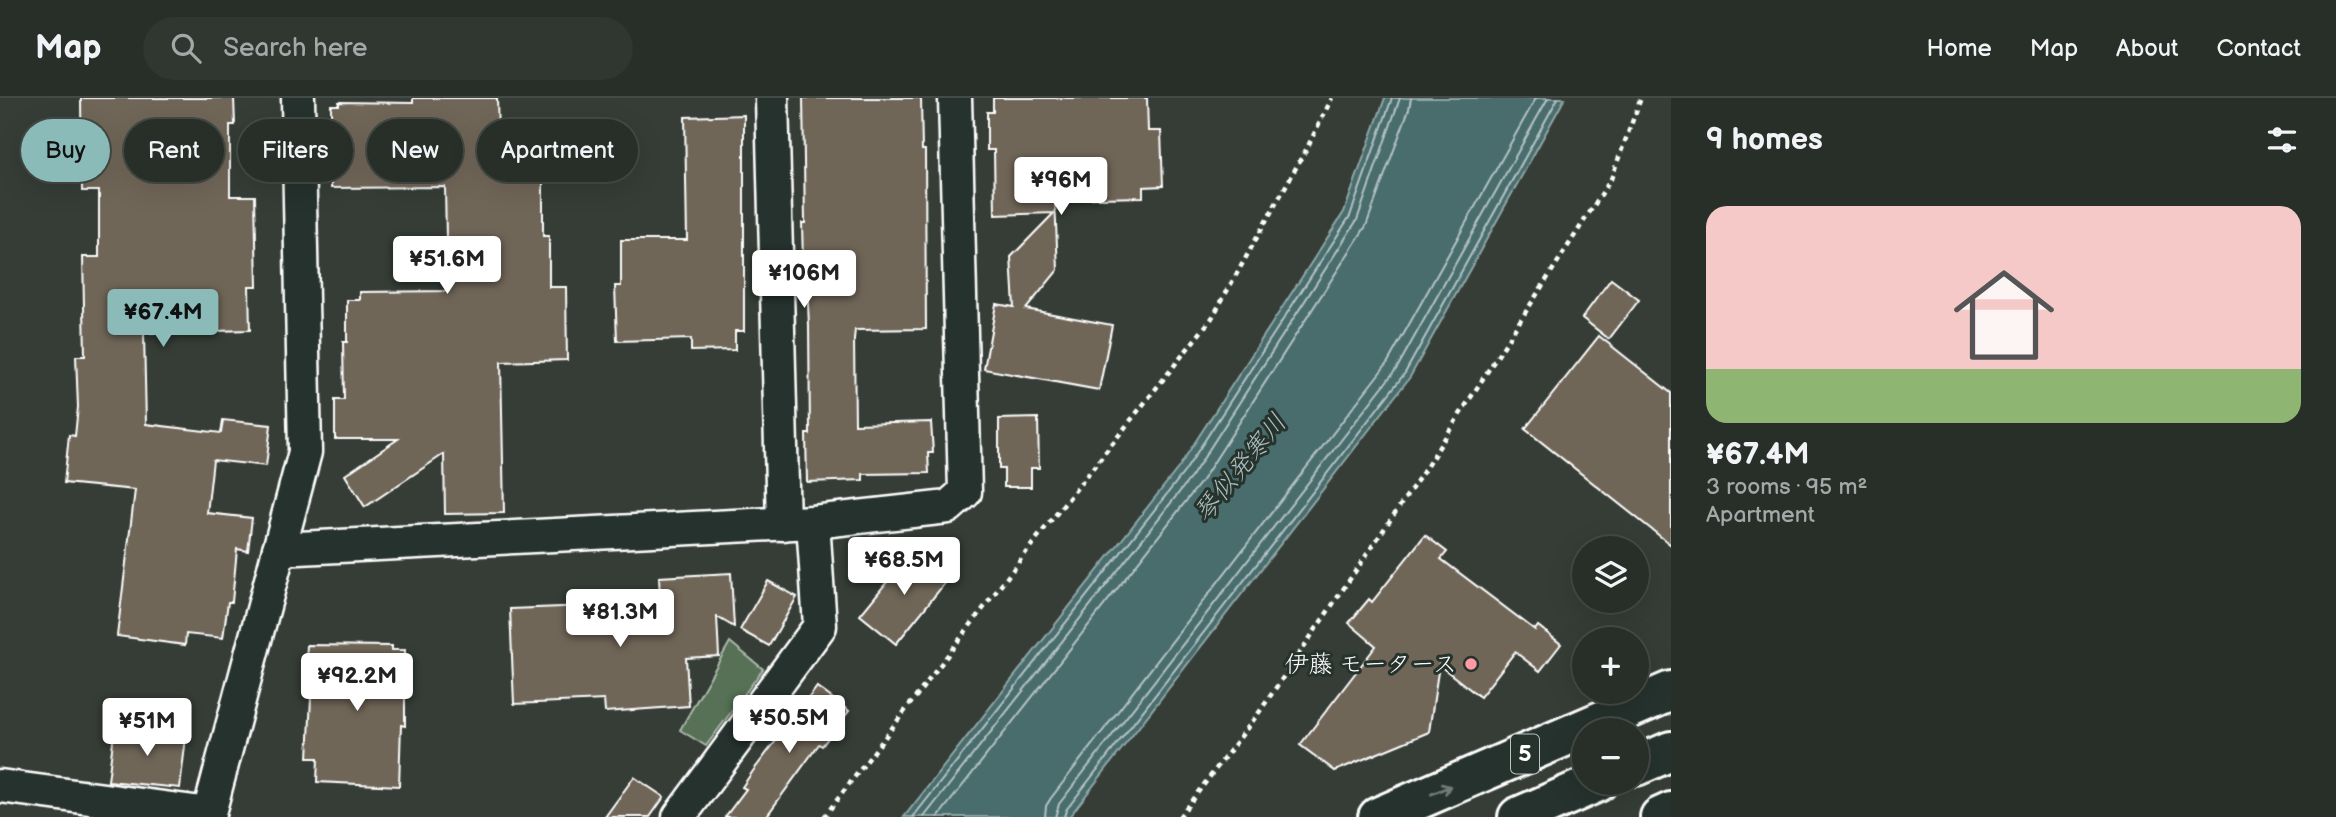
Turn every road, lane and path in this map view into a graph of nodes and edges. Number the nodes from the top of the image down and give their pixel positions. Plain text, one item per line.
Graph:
1 (298, 98) edge
2 (772, 98) edge
3 (955, 98) edge
4 (1332, 98) edge
5 (1641, 98) edge
6 (798, 523) junction
7 (279, 549) junction
8 (1671, 691) edge
9 (1671, 751) edge
10 (1649, 760) edge
11 (0, 786) edge
12 (1572, 793) edge
13 (1671, 812) edge
14 (208, 816) edge
15 (679, 817) edge
16 (824, 817) edge
17 (1179, 817) edge
18 (1378, 817) edge
19 (1518, 817) edge
20 (1660, 817) edge

1 - 7 street
2 - 6 street
3 - 6 street
4 - 16 path
5 - 17 path
6 - 7 street
6 - 15 street
7 - 14 street
18 -> 8 highway, 5
9 - 10 highway
11 - 14 street
12 - 19 highway
13 - 20 highway

